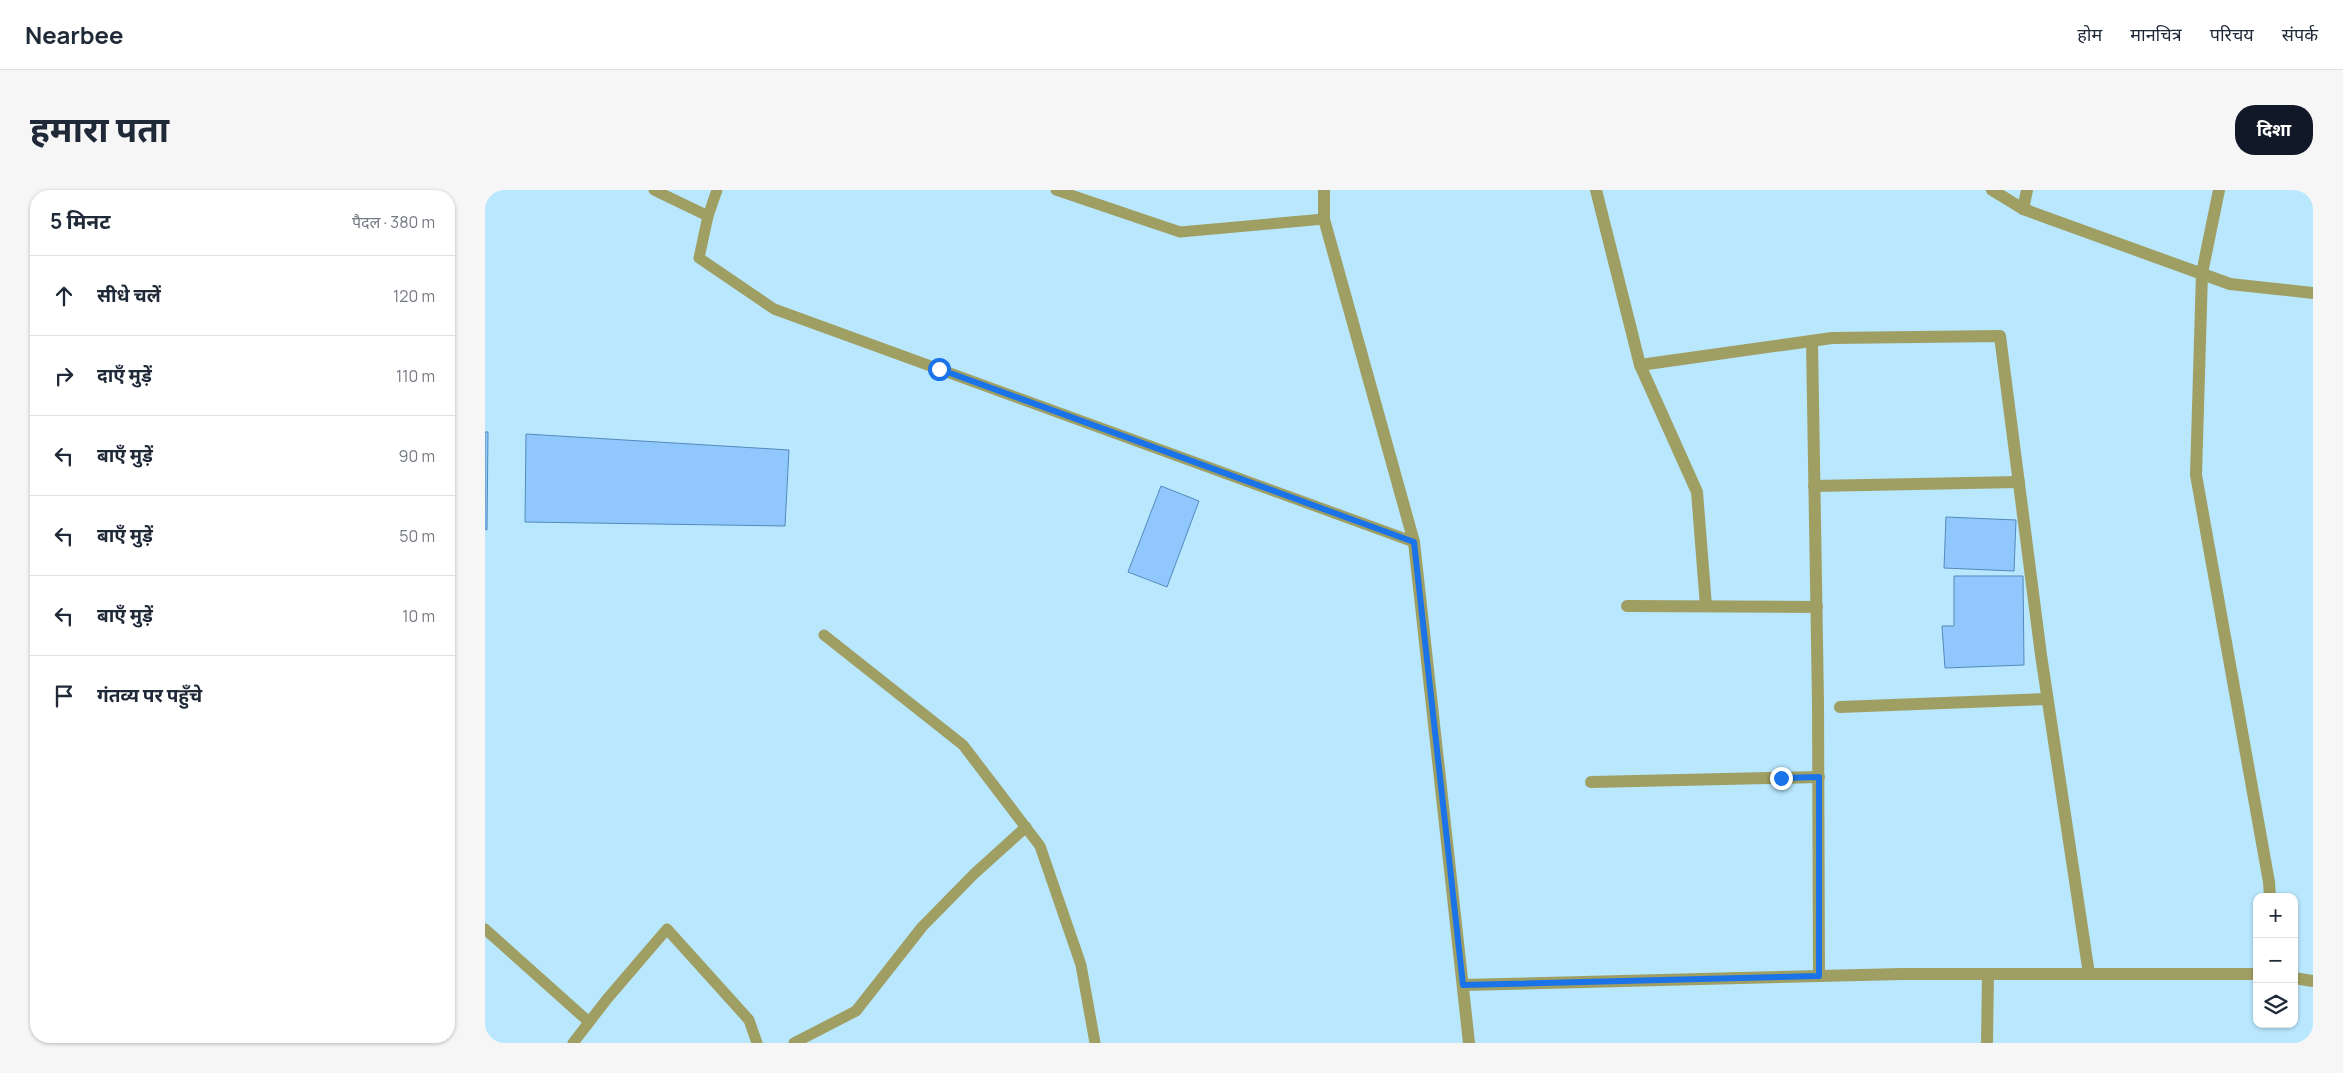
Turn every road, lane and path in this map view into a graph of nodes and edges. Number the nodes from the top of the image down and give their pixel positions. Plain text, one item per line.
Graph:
1 (654, 190) edge
2 (717, 190) edge
3 (1056, 190) edge
4 (1324, 190) edge
5 (1595, 190) edge
6 (1992, 190) edge
7 (2027, 190) edge
8 (2219, 190) edge
9 (2023, 209) junction
10 (708, 216) junction
11 (1324, 219) junction
12 (2202, 273) junction
13 (2313, 294) edge
14 (1812, 341) junction
15 (1640, 365) junction
16 (2019, 482) junction
17 (1814, 486) junction
18 (1414, 542) junction
19 (1627, 606) dead end
20 (1706, 606) junction
21 (1817, 607) junction
22 (824, 635) dead end
23 (2047, 699) junction
24 (1841, 707) dead end
25 (1819, 777) junction
26 (1591, 782) dead end
27 (1026, 827) junction
28 (2270, 893) edge
29 (485, 929) edge
30 (1988, 974) junction
31 (2089, 974) junction
32 (2253, 974) edge
33 (1819, 976) junction
34 (2298, 979) edge
35 (2313, 981) edge
36 (1463, 985) junction
37 (589, 1022) junction
38 (573, 1043) edge
39 (757, 1043) edge
40 (794, 1043) edge
41 (1095, 1043) edge
42 (1469, 1043) edge
43 (1987, 1043) edge

1 - 10 lane
2 - 10 lane
3 - 11 lane
4 - 11 street
5 - 15 street
6 - 9 street
7 - 9 street
8 - 12 street
9 - 12 street
10 - 18 lane
11 - 18 street
12 - 13 street
12 - 28 street
14 - 15 street
14 - 16 street
14 - 17 street
15 - 20 street
16 - 17 street
16 - 23 street
17 - 21 street
18 - 36 street
19 - 20 street
20 - 21 street
21 - 25 street
22 - 27 lane
23 - 24 street
23 - 31 street
25 - 26 street
25 - 33 street
27 - 40 lane
27 - 41 lane
29 - 37 lane
30 - 31 street
30 - 33 street
30 - 43 street
31 - 32 street
33 - 36 street
34 - 35 street
36 - 42 street
37 - 38 lane
37 - 39 lane

